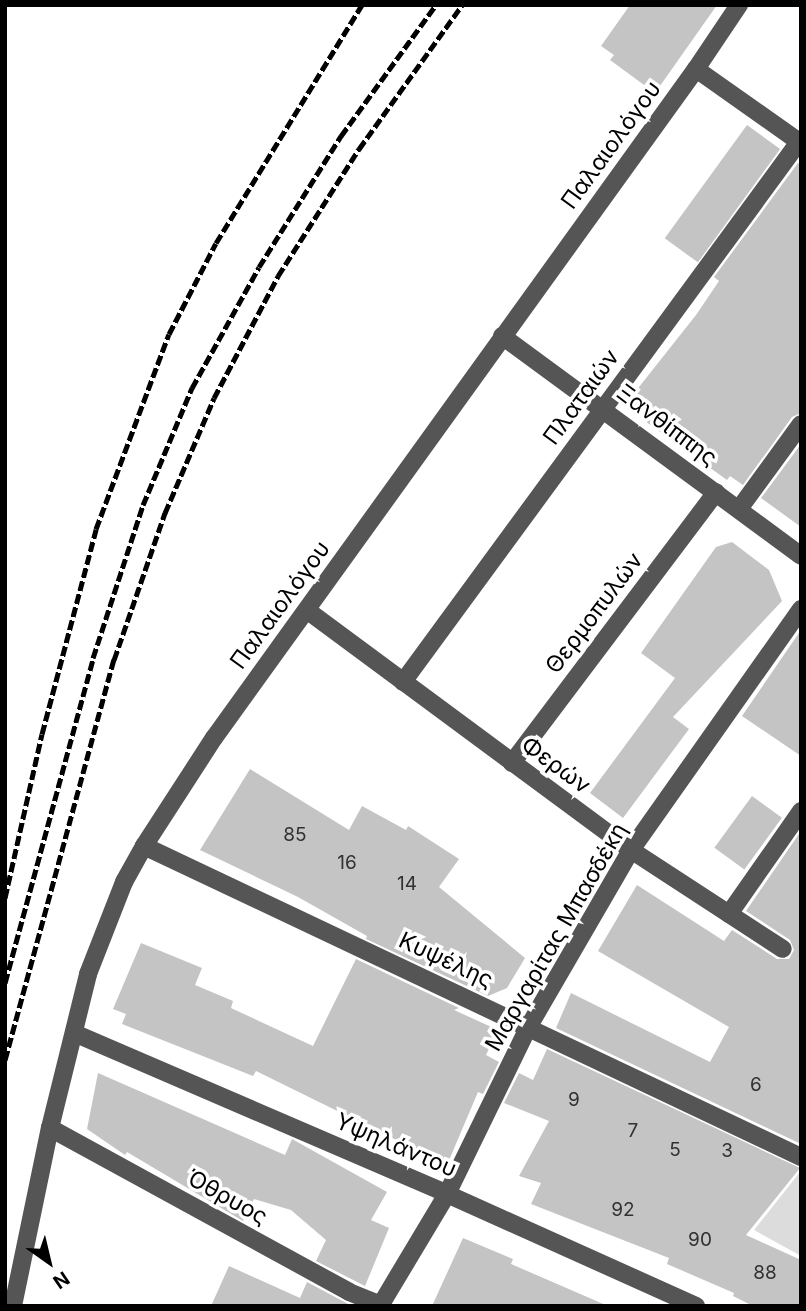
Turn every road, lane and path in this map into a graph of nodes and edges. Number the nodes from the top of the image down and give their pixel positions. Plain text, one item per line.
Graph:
1 (739, 5) edge
2 (696, 69) junction
3 (800, 142) edge
4 (502, 336) junction
5 (603, 407) junction
6 (801, 424) edge
7 (716, 492) junction
8 (739, 509) junction
9 (801, 556) edge
10 (801, 609) edge
11 (308, 611) junction
12 (403, 682) junction
13 (512, 763) junction
14 (801, 811) edge
15 (144, 846) junction
16 (631, 850) junction
17 (729, 914) junction
18 (783, 949) dead end
19 (529, 1026) junction
20 (75, 1033) junction
21 (50, 1128) junction
22 (801, 1157) edge
23 (446, 1194) junction
24 (381, 1305) edge
25 (13, 1306) edge
26 (696, 1306) edge

1 - 2 street, Παλαιολόγου
2 - 3 street
2 - 4 street, Παλαιολόγου
3 - 5 street, Πλαταιών
4 - 5 street, Ξανθίππης
4 - 11 street, Παλαιολόγου
5 - 7 street, Ξανθίππης
5 - 12 street, Πλαταιών
6 - 8 street
7 - 8 street, Ξανθίππης
7 - 13 street, Θερμοπυλών
8 - 9 street, Ξανθίππης
10 - 16 street, Μαργαρίτας Μπασδέκη
11 - 12 street, Φερών
11 - 15 street, Παλαιολόγου
12 - 13 street, Φερών
13 - 16 street, Φερών
14 - 17 street
15 - 19 street, Κυψέλης
15 - 20 street, Παλαιολόγου
16 - 17 street, Φερών
16 - 19 street, Μαργαρίτας Μπασδέκη
17 - 18 street, Φερών
19 - 22 street, Κυψέλης
19 - 23 street, Μαργαρίτας Μπασδέκη
20 - 21 street, Παλαιολόγου
20 - 23 street, Υψηλάντου
21 - 24 street, Όθρυος
21 - 25 street, Παλαιολόγου
23 - 24 street, Μαργαρίτας Μπασδέκη
23 - 26 street, Υψηλάντου

